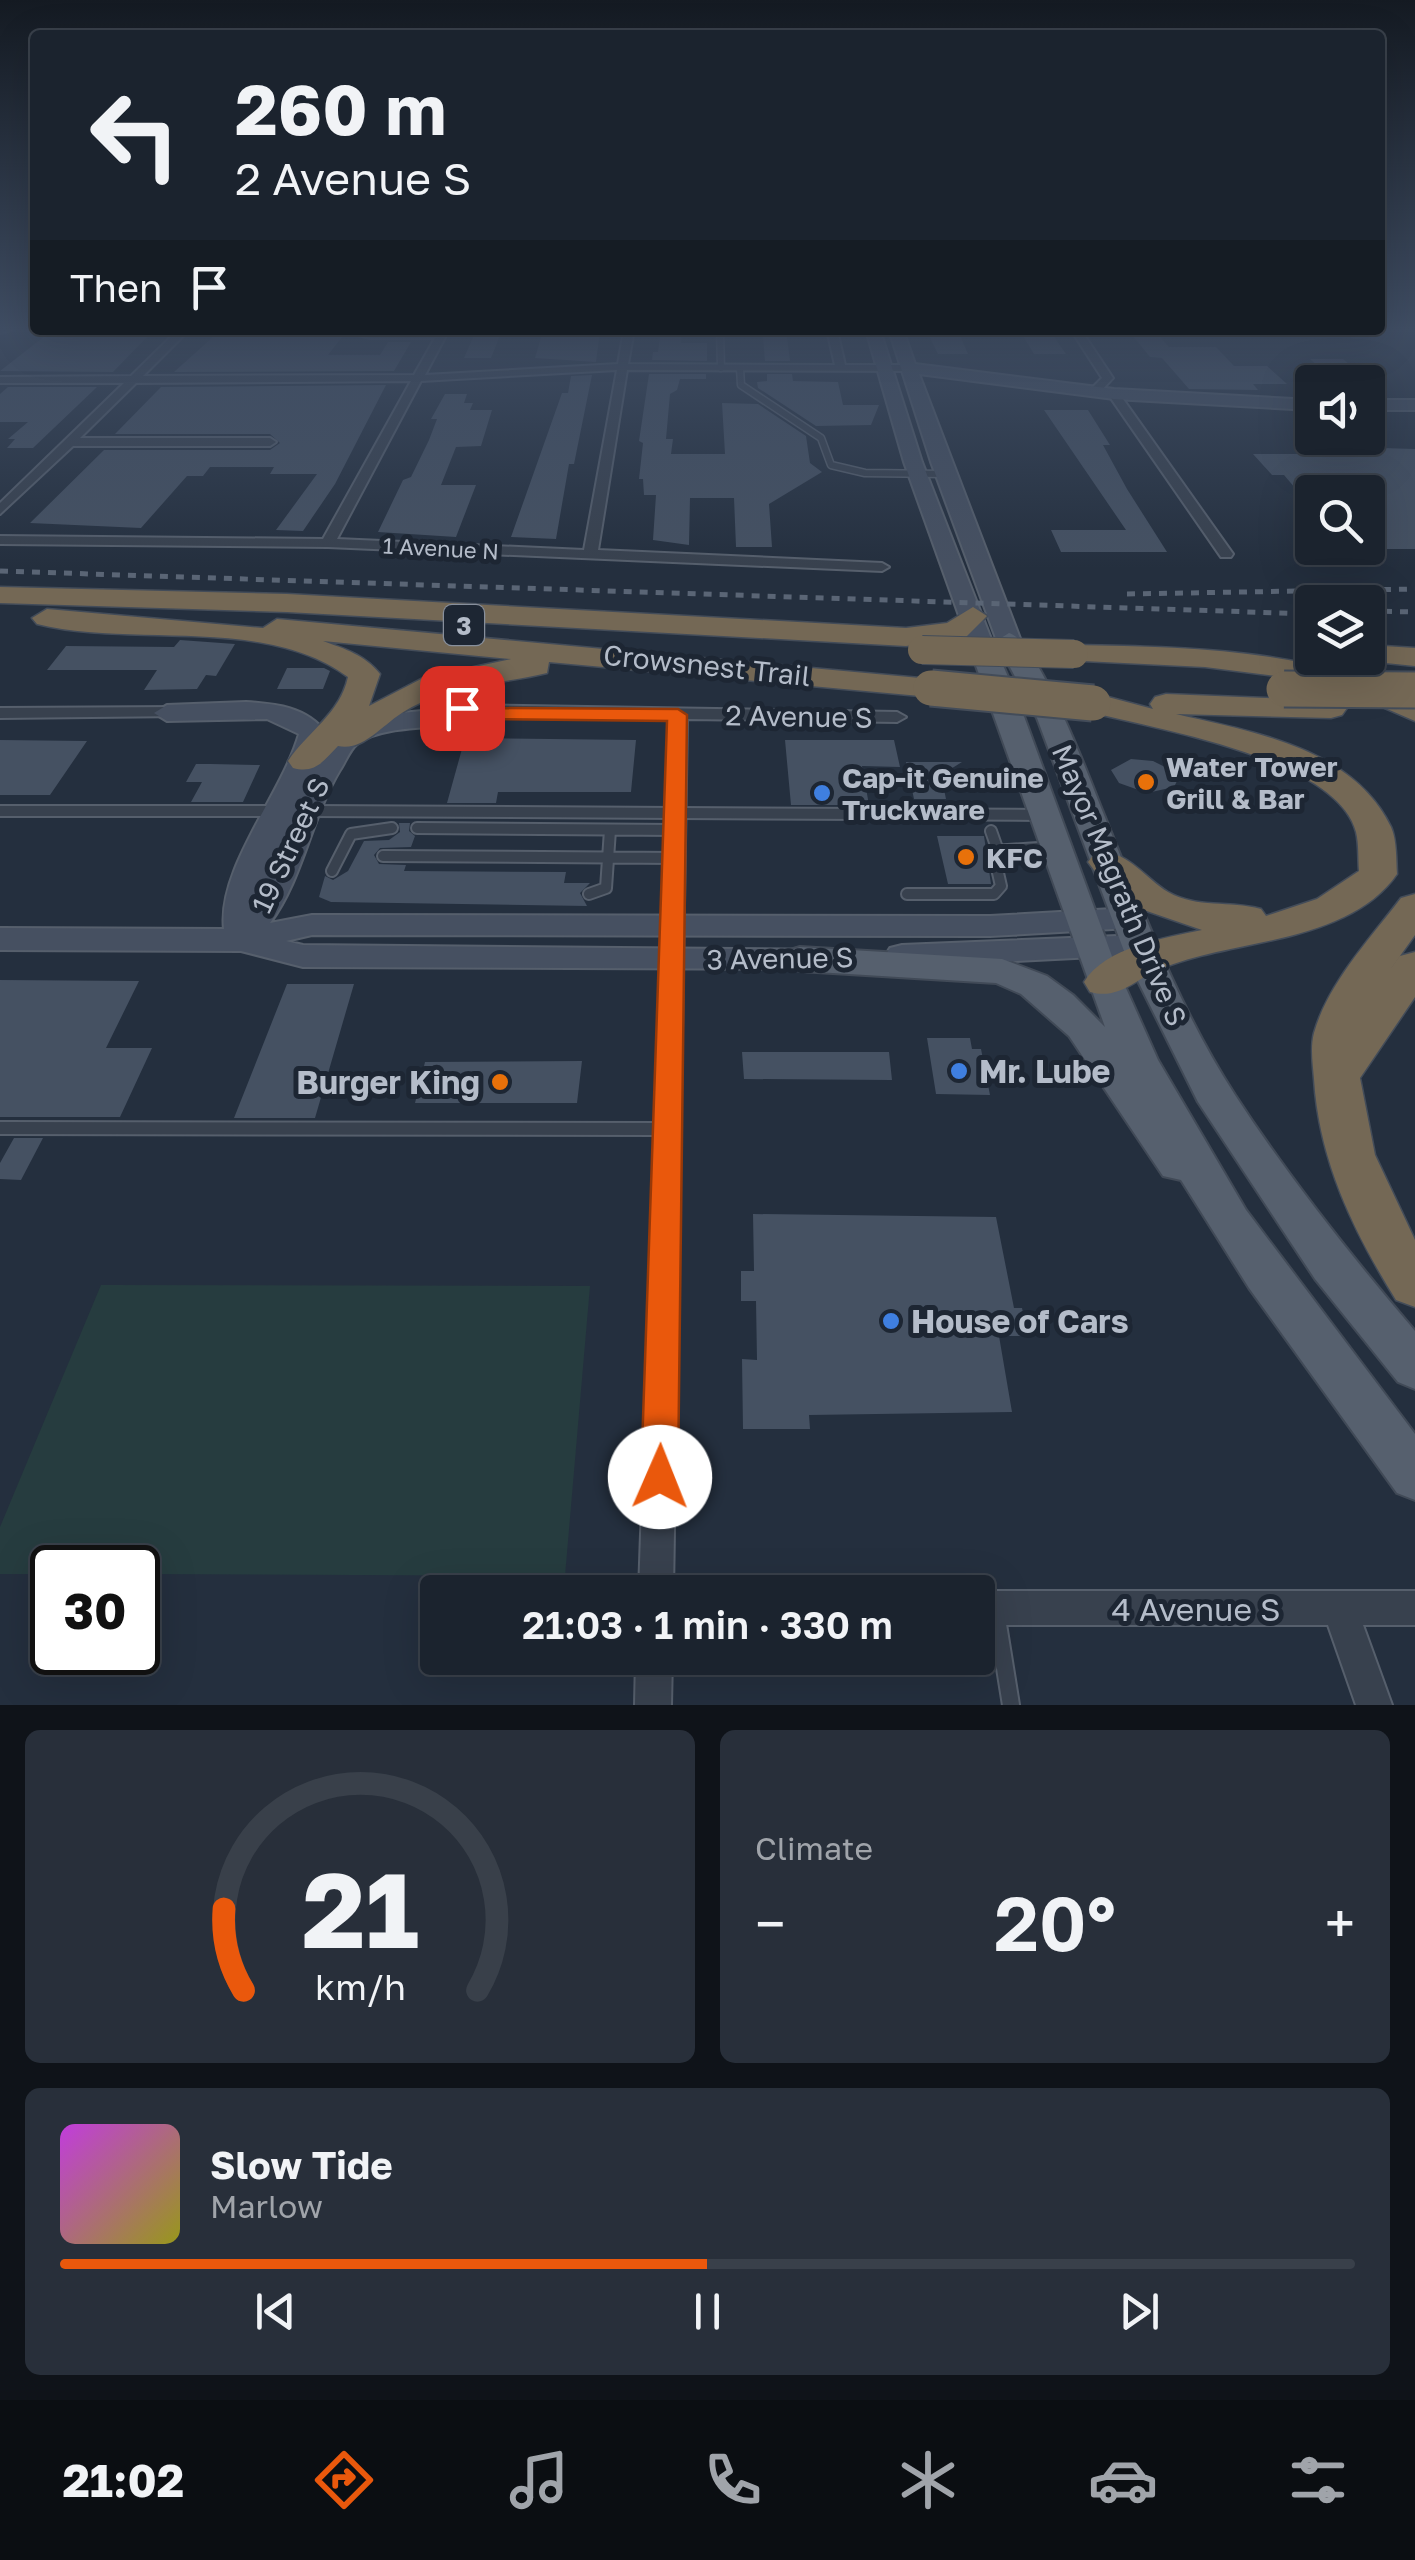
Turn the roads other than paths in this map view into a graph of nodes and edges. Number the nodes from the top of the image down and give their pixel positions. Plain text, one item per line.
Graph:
1 (103, 409) edge
2 (400, 409) edge
3 (616, 409) edge
4 (777, 409) edge
5 (898, 409) edge
6 (921, 409) edge
7 (1124, 409) edge
8 (70, 442) junction
9 (270, 442) dead end
10 (918, 474) junction
11 (944, 474) junction
12 (0, 510) edge
13 (0, 540) edge
14 (328, 543) junction
15 (1226, 554) dead end
16 (590, 556) junction
17 (882, 567) dead end
18 (0, 596) edge
19 (0, 613) edge
20 (973, 616) junction
21 (996, 645) junction
22 (1295, 650) edge
23 (1385, 655) edge
24 (1415, 657) edge
25 (920, 673) junction
26 (1083, 679) junction
27 (1415, 690) edge
28 (278, 705) dead end
29 (1415, 710) edge
30 (473, 711) joint
31 (0, 713) edge
32 (166, 713) junction
33 (678, 715) junction
34 (896, 718) dead end
35 (347, 738) junction
36 (305, 760) junction
37 (0, 811) edge
38 (290, 811) junction
39 (1044, 815) junction
40 (677, 821) junction
41 (392, 828) dead end
42 (417, 828) dead end
43 (610, 830) junction
44 (991, 831) dead end
45 (1055, 847) junction
46 (997, 848) junction
47 (383, 856) dead end
48 (608, 858) junction
49 (676, 858) junction
50 (1107, 862) junction
51 (332, 870) dead end
52 (589, 894) dead end
53 (908, 894) dead end
54 (1415, 907) edge
55 (1310, 915) junction
56 (0, 938) edge
57 (241, 940) junction
58 (1138, 941) junction
59 (675, 943) junction
60 (1091, 949) junction
61 (800, 959) junction
62 (1415, 966) edge
63 (1337, 1076) junction
64 (0, 1128) edge
65 (670, 1129) junction
66 (1234, 1233) junction
67 (1415, 1284) edge
68 (1415, 1367) edge
69 (1415, 1475) edge
70 (657, 1575) edge
71 (995, 1608) edge
72 (1415, 1608) edge
73 (1340, 1610) junction
74 (995, 1642) edge
75 (653, 1675) edge
76 (652, 1705) edge
77 (1010, 1705) edge
78 (1374, 1705) edge

1 - 8 street
2 - 14 street
3 - 16 street
4 - 10 lane
5 - 10 main road
6 - 11 main road
7 - 15 street
8 - 9 street
8 - 12 street
10 - 11 lane
10 - 20 main road
11 - 21 main road
13 - 14 street, 1 Avenue N
14 - 16 street, 1 Avenue N
16 - 17 street, 1 Avenue N
18 - 20 highway
18 - 25 highway
19 - 25 highway, Crowsnest Trail / 3
19 - 36 highway
20 - 21 main road
21 - 22 highway
21 - 39 main road, Mayor Magrath Drive S
21 - 50 main road, Mayor Magrath Drive S
23 - 24 highway
25 - 26 highway, Crowsnest Trail / 3, bridge
25 - 26 highway, bridge
25 - 35 highway
26 - 27 highway, Crowsnest Trail / 3, bridge
26 - 29 highway, Crowsnest Trail / 3
26 - 29 highway
26 - 55 highway
28 - 32 street
30 - 33 street, 2 Avenue S
30 - 35 main road
31 - 32 street
32 - 36 main road
33 - 34 street, 2 Avenue S
33 - 40 street
35 - 38 main road, 19 Street S
36 - 38 main road, 19 Street S
37 - 38 lane
38 - 40 lane
38 - 57 main road, 19 Street S
39 - 40 lane
39 - 45 main road, Mayor Magrath Drive S
40 - 43 lane
40 - 49 street
41 - 51 lane
42 - 43 lane
43 - 48 lane
44 - 46 lane
45 - 46 lane
45 - 60 main road, Mayor Magrath Drive S
46 - 53 lane
47 - 48 lane
48 - 49 lane
48 - 52 lane
49 - 59 street
50 - 55 highway
50 - 58 main road, Mayor Magrath Drive S
54 - 63 highway
55 - 58 highway
56 - 57 main road, 3 Avenue S
57 - 59 main road, 3 Avenue S
58 - 60 highway
58 - 60 main road, 3 Avenue S
58 - 68 main road, Mayor Magrath Drive S
59 - 60 main road, 3 Avenue S
59 - 61 main road, 3 Avenue S
59 - 65 street
60 - 61 main road, 3 Avenue S
60 - 66 main road, Mayor Magrath Drive S
61 - 66 main road
62 - 63 highway
63 - 67 highway
64 - 65 lane
65 - 70 street
66 - 69 main road, Mayor Magrath Drive S
71 - 73 street, 4 Avenue S
72 - 73 street, 4 Avenue S
73 - 78 street
74 - 77 lane
75 - 76 street

